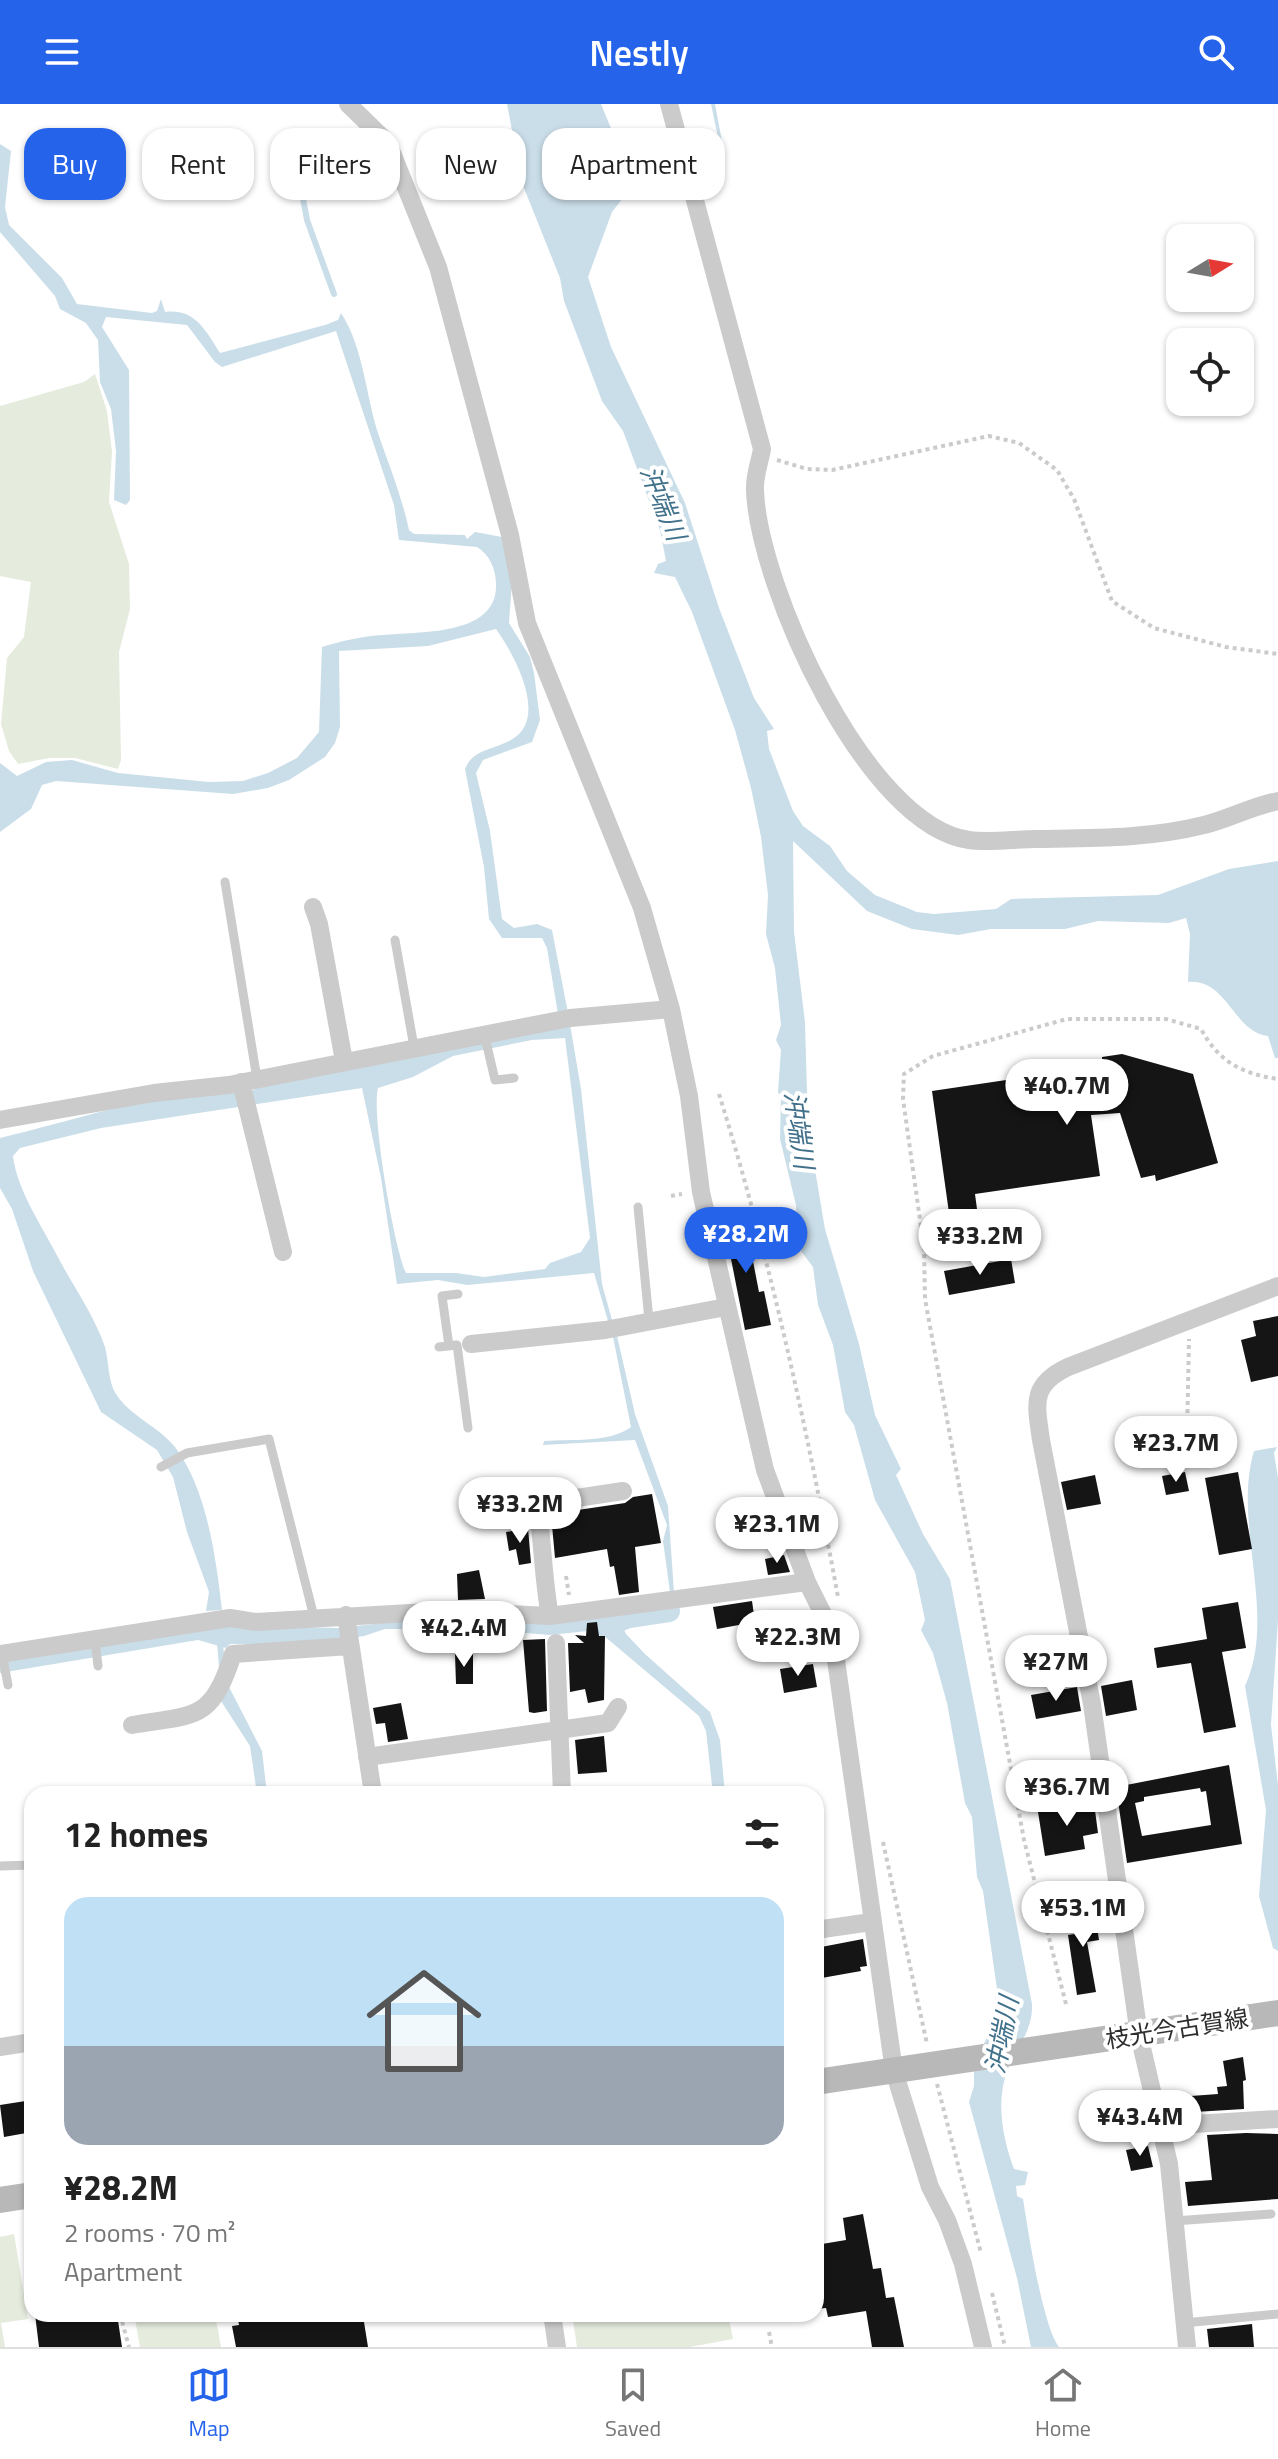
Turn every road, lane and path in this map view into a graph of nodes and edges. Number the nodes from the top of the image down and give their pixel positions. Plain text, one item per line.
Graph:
1 (348, 104) edge
2 (669, 104) edge
3 (762, 449) junction
4 (1278, 654) edge
5 (1278, 801) edge
6 (225, 882) dead end
7 (313, 907) dead end
8 (395, 940) dead end
9 (671, 1009) junction
10 (485, 1041) junction
11 (414, 1047) junction
12 (344, 1061) junction
13 (514, 1078) dead end
14 (1278, 1079) edge
15 (247, 1084) junction
16 (0, 1120) edge
17 (638, 1207) dead end
18 (283, 1252) dead end
19 (1278, 1286) edge
20 (458, 1294) dead end
21 (726, 1307) junction
22 (649, 1320) junction
23 (1189, 1320) junction
24 (454, 1346) junction
25 (468, 1428) dead end
26 (1187, 1437) dead end
27 (161, 1467) dead end
28 (623, 1491) dead end
29 (807, 1582) junction
30 (550, 1616) junction
31 (314, 1617) junction
32 (346, 1618) junction
33 (96, 1643) junction
34 (556, 1643) dead end
35 (350, 1646) junction
36 (1, 1655) edge
37 (98, 1666) dead end
38 (8, 1685) dead end
39 (618, 1707) dead end
40 (132, 1725) dead end
41 (561, 1728) junction
42 (367, 1757) junction
43 (372, 1786) edge
44 (562, 1786) edge
45 (24, 1865) edge
46 (0, 1866) edge
47 (871, 1922) junction
48 (824, 1929) edge
49 (1066, 2004) dead end
50 (1278, 2013) edge
51 (1139, 2035) junction
52 (24, 2043) edge
53 (0, 2047) edge
54 (894, 2071) junction
55 (824, 2081) edge
56 (1278, 2119) edge
57 (1160, 2126) junction
58 (24, 2196) edge
59 (0, 2200) edge
60 (1271, 2214) dead end
61 (1174, 2221) junction
62 (1278, 2314) edge
63 (122, 2322) edge
64 (553, 2322) edge
65 (1184, 2323) junction
66 (769, 2332) dead end
67 (129, 2347) edge
68 (557, 2347) edge
69 (772, 2347) edge
70 (983, 2347) edge
71 (1187, 2347) edge

1 - 9 street
2 - 3 street
3 - 4 path
3 - 5 street
6 - 15 lane
7 - 12 street
8 - 11 lane
9 - 10 street
9 - 21 street
10 - 11 street
10 - 13 lane
11 - 12 street
12 - 15 street
14 - 49 path
15 - 16 street
15 - 18 street
17 - 22 lane
19 - 23 street
20 - 24 lane
21 - 22 street
21 - 29 street
22 - 24 street
23 - 26 path
23 - 51 street
24 - 25 lane
27 - 31 lane
28 - 30 street
29 - 30 street
29 - 47 street
30 - 32 street
31 - 32 street
31 - 33 street
32 - 35 street
33 - 36 street
33 - 37 lane
34 - 41 street
35 - 40 street
35 - 42 street
36 - 38 lane
39 - 41 street
41 - 42 street
41 - 44 street
42 - 43 street
45 - 46 lane
47 - 48 street
47 - 54 street
50 - 51 main road, 枝光今古賀線
51 - 54 main road, 枝光今古賀線
51 - 57 street
52 - 53 street
54 - 55 main road, 枝光今古賀線
54 - 70 street
56 - 57 street
57 - 61 street
58 - 59 main road
60 - 61 lane
61 - 65 street
62 - 65 lane
63 - 67 path
64 - 68 street
65 - 71 street
66 - 69 path

